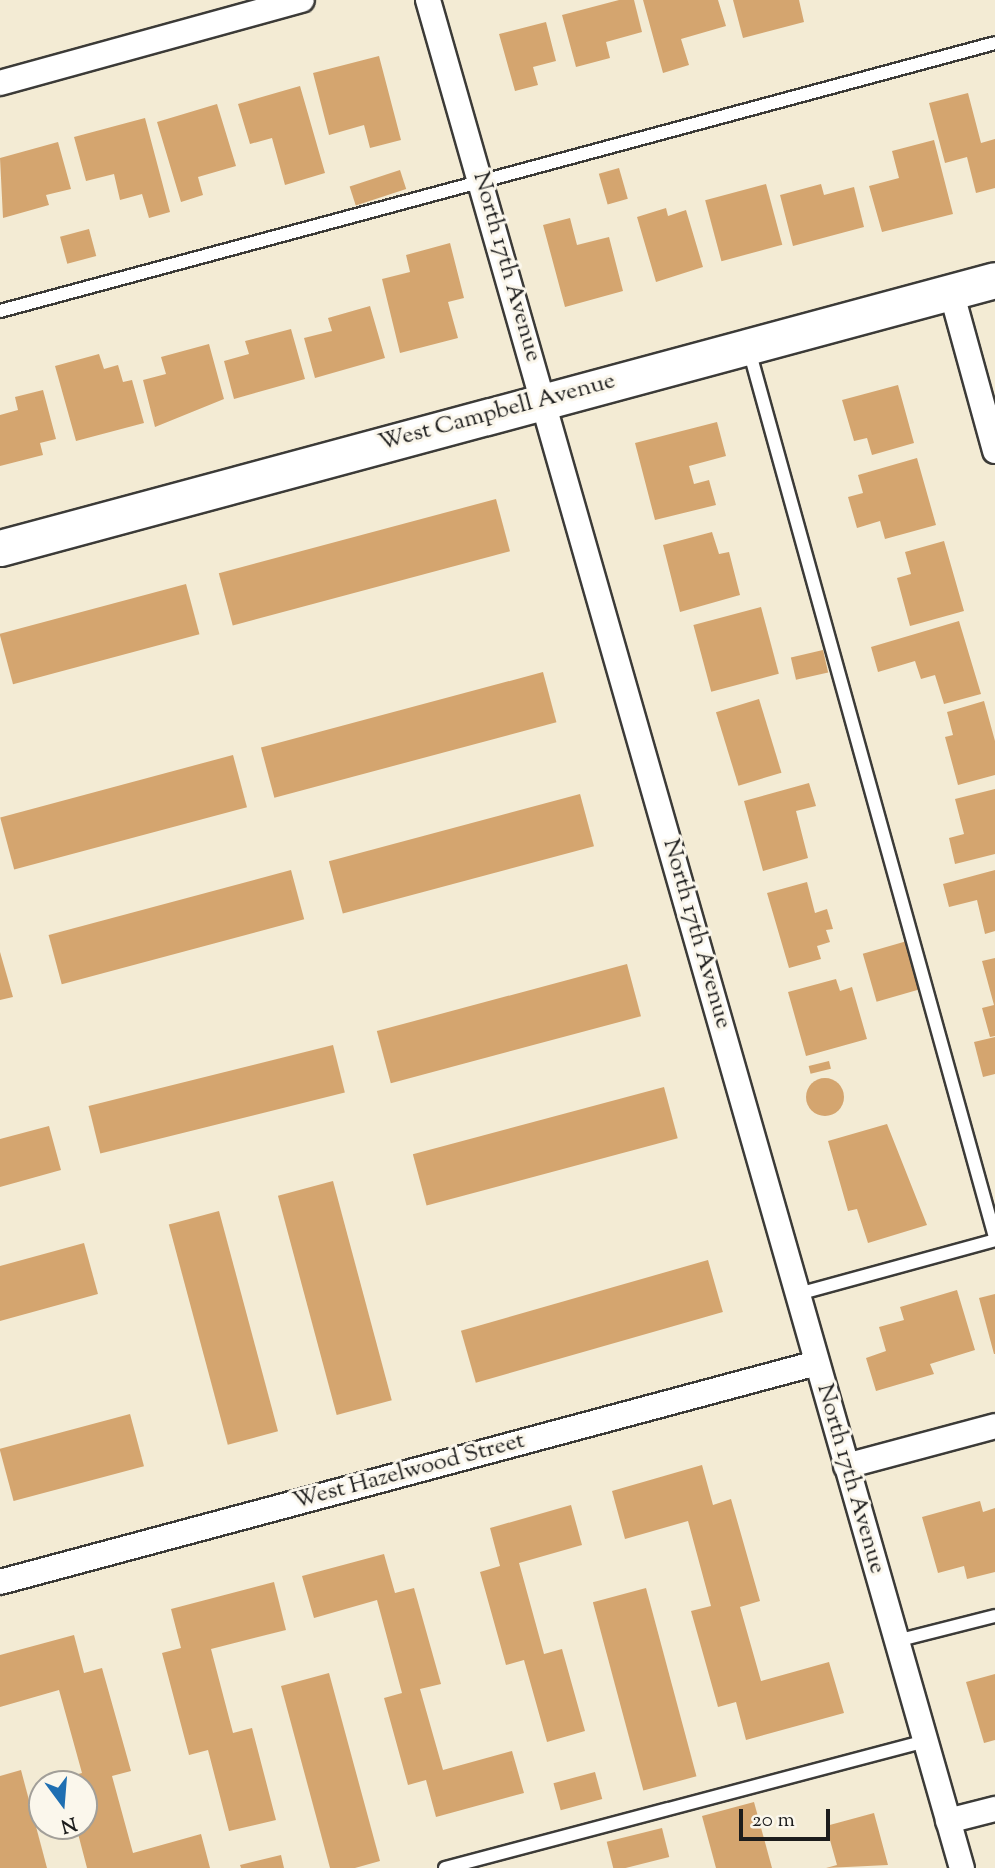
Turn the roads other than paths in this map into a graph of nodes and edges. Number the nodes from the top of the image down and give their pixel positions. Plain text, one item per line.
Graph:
1 (302, 0) edge
2 (428, 0) edge
3 (995, 43) edge
4 (0, 83) edge
5 (481, 181) junction
6 (995, 280) edge
7 (951, 291) junction
8 (0, 311) edge
9 (748, 346) junction
10 (544, 400) junction
11 (995, 451) edge
12 (0, 548) edge
13 (995, 1239) edge
14 (798, 1294) junction
15 (817, 1363) junction
16 (995, 1426) edge
17 (846, 1466) junction
18 (0, 1581) edge
19 (995, 1616) edge
20 (896, 1641) junction
21 (925, 1741) junction
22 (995, 1809) edge
23 (948, 1821) junction
24 (445, 1868) edge
25 (962, 1868) edge

1 - 4 street
2 - 5 street, North 17th Avenue
3 - 5 lane
5 - 8 lane
5 - 10 street, North 17th Avenue
6 - 7 street, West Campbell Avenue
7 - 9 street, West Campbell Avenue
7 - 11 street
9 - 10 street, West Campbell Avenue
9 - 13 lane
10 - 12 street, West Campbell Avenue
10 - 14 street, North 17th Avenue
13 - 14 lane
14 - 15 street, North 17th Avenue
15 - 17 street, North 17th Avenue
15 - 18 street, West Hazelwood Street
16 - 17 street
17 - 20 street, North 17th Avenue
19 - 20 lane
20 - 21 street, North 17th Avenue
21 - 23 street, North 17th Avenue
21 - 24 lane
22 - 23 street
23 - 25 street, North 17th Avenue

